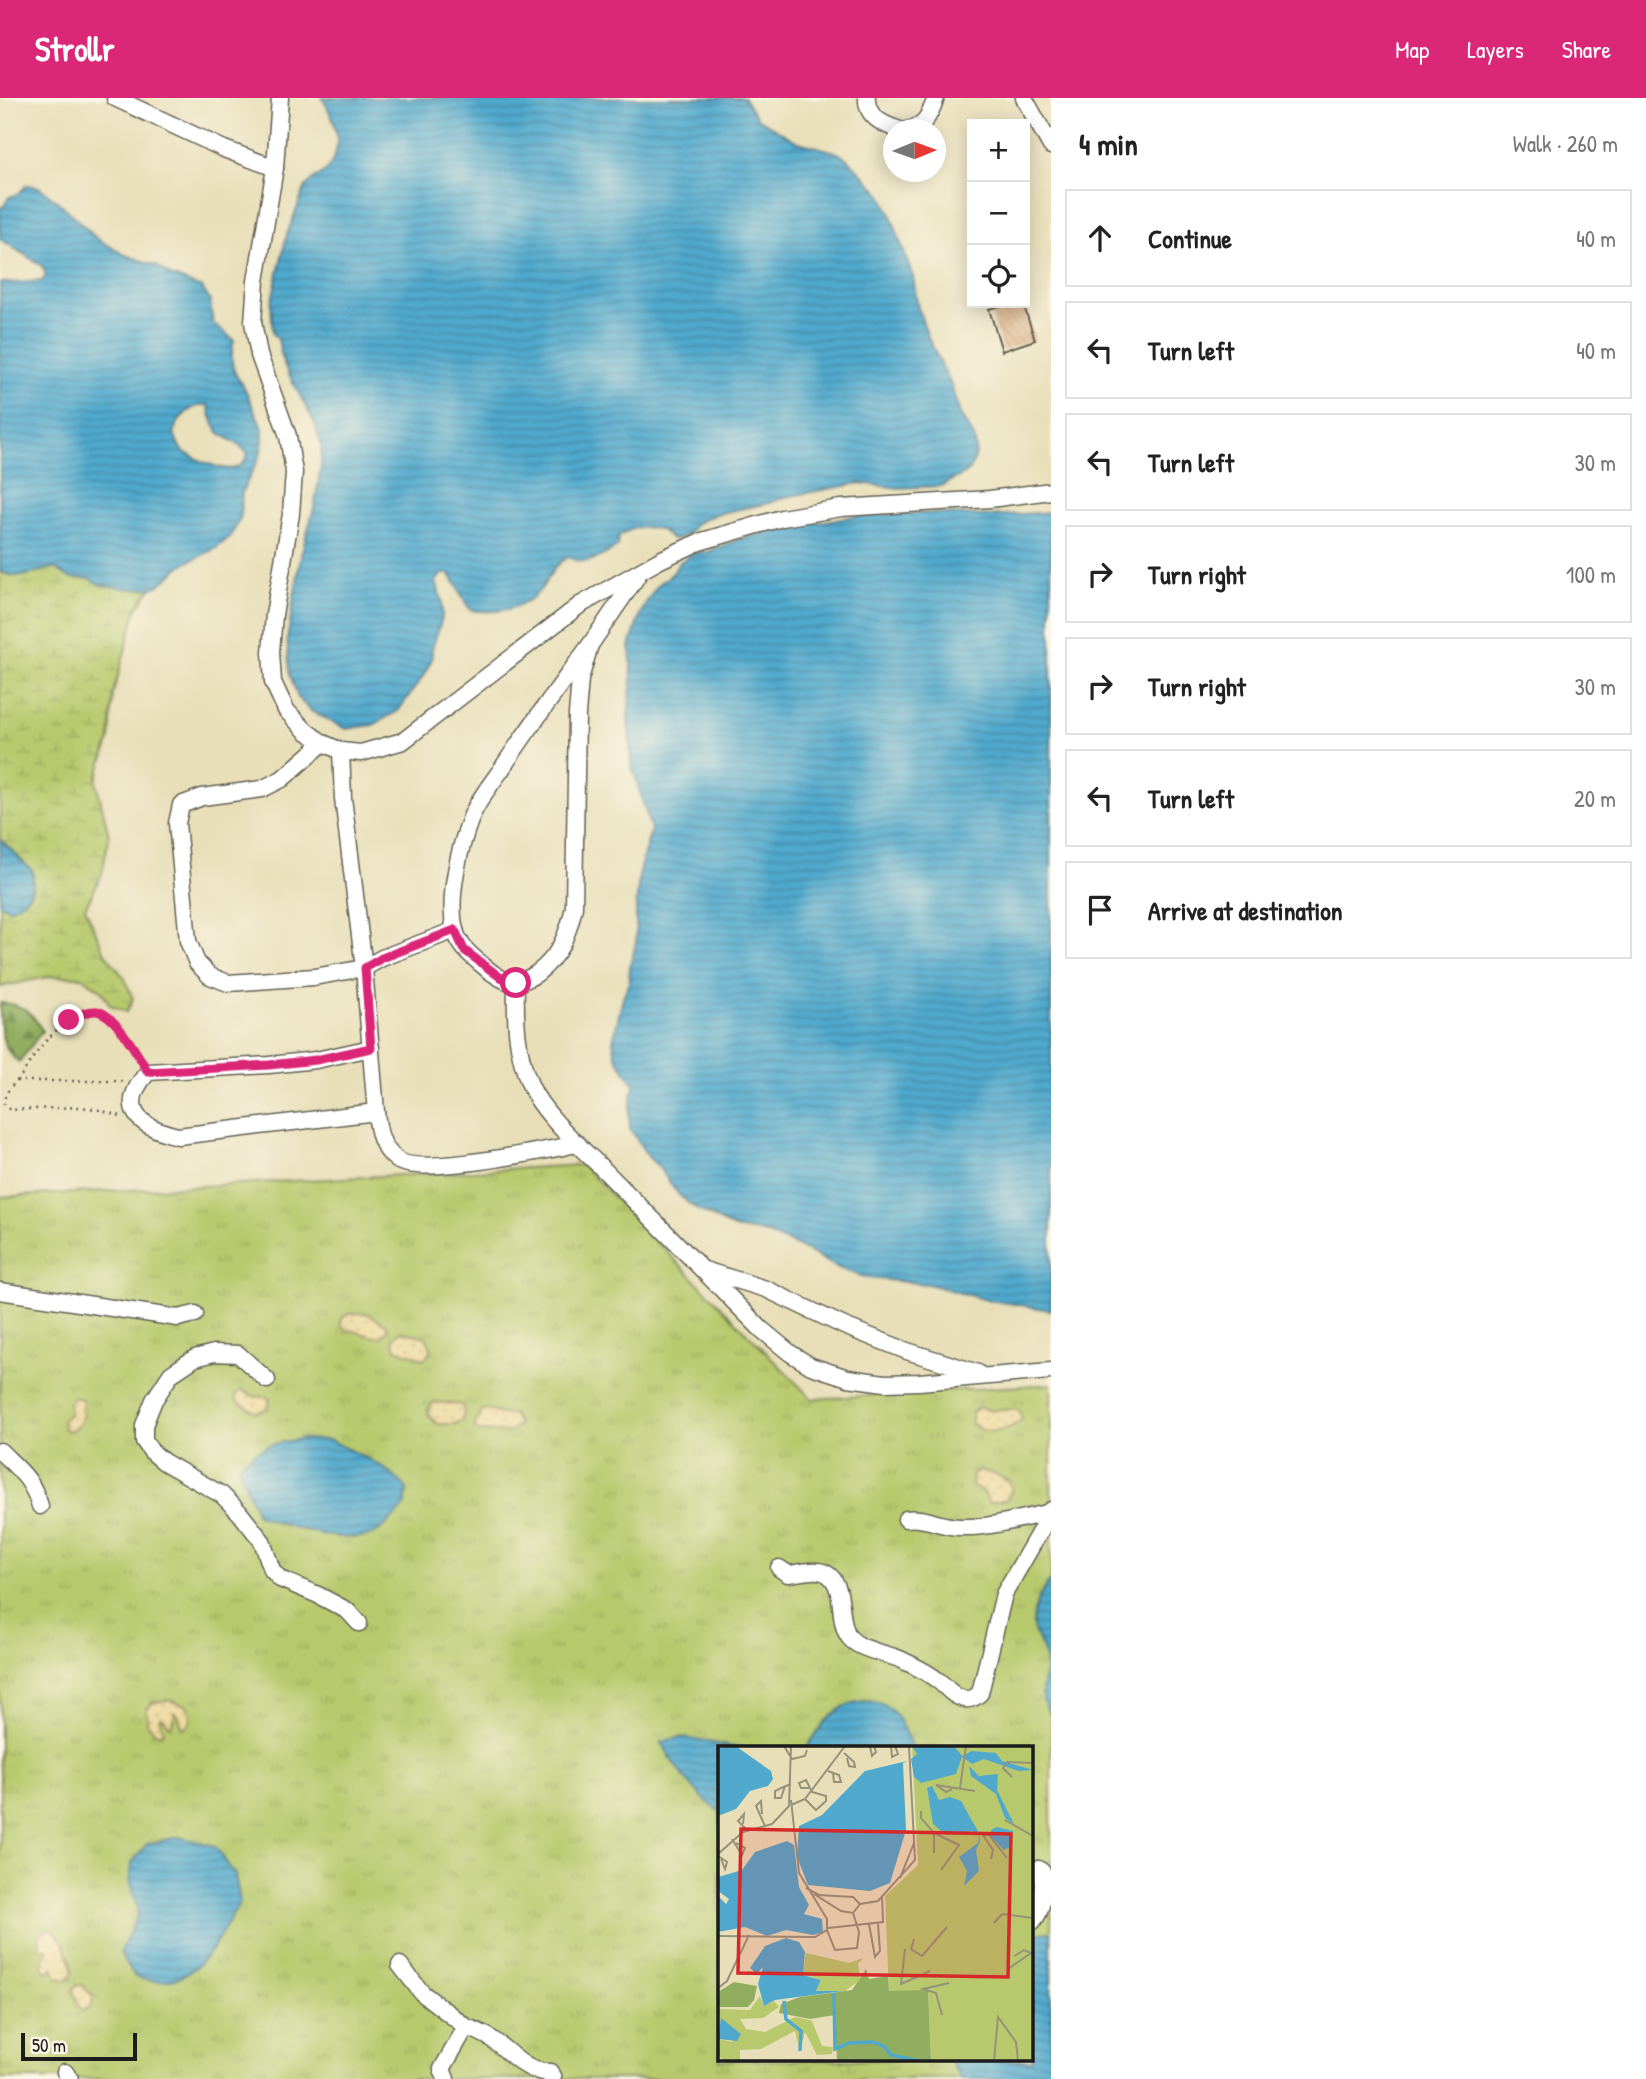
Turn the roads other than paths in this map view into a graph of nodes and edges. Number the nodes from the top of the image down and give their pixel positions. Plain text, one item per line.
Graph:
1 (115, 98) edge
2 (280, 98) edge
3 (867, 98) edge
4 (936, 98) edge
5 (1024, 98) edge
6 (926, 119) edge
7 (883, 123) edge
8 (1051, 145) edge
9 (275, 168) junction
10 (1051, 491) edge
11 (639, 573) junction
12 (590, 645) junction
13 (323, 743) junction
14 (341, 751) junction
15 (455, 930) junction
16 (365, 968) junction
17 (516, 983) junction
18 (371, 1048) junction
19 (376, 1112) junction
20 (578, 1144) junction
21 (703, 1270) junction
22 (0, 1291) edge
23 (195, 1314) dead end
24 (1051, 1371) edge
25 (987, 1376) junction
26 (267, 1380) dead end
27 (0, 1451) edge
28 (40, 1506) dead end
29 (1049, 1511) edge
30 (906, 1519) dead end
31 (779, 1568) dead end
32 (359, 1623) dead end
33 (1034, 1870) edge
34 (1034, 1920) edge
35 (400, 1965) dead end
36 (466, 2027) junction
37 (544, 2077) edge
38 (446, 2079) edge

1 - 9 street
2 - 9 street
3 - 7 street
4 - 6 street
5 - 8 street
9 - 13 street
10 - 11 street
11 - 12 street
11 - 14 street
12 - 15 street
12 - 17 street
13 - 14 street
13 - 16 street
14 - 16 street
15 - 16 street
15 - 17 street
16 - 18 street
17 - 20 street
18 - 19 street
18 - 19 street
19 - 20 street
20 - 21 street
21 - 25 street
21 - 25 street
22 - 23 street
24 - 25 street
26 - 32 street
27 - 28 street
29 - 30 street
29 - 31 street
33 - 34 street
35 - 36 street
36 - 37 street
36 - 38 street

